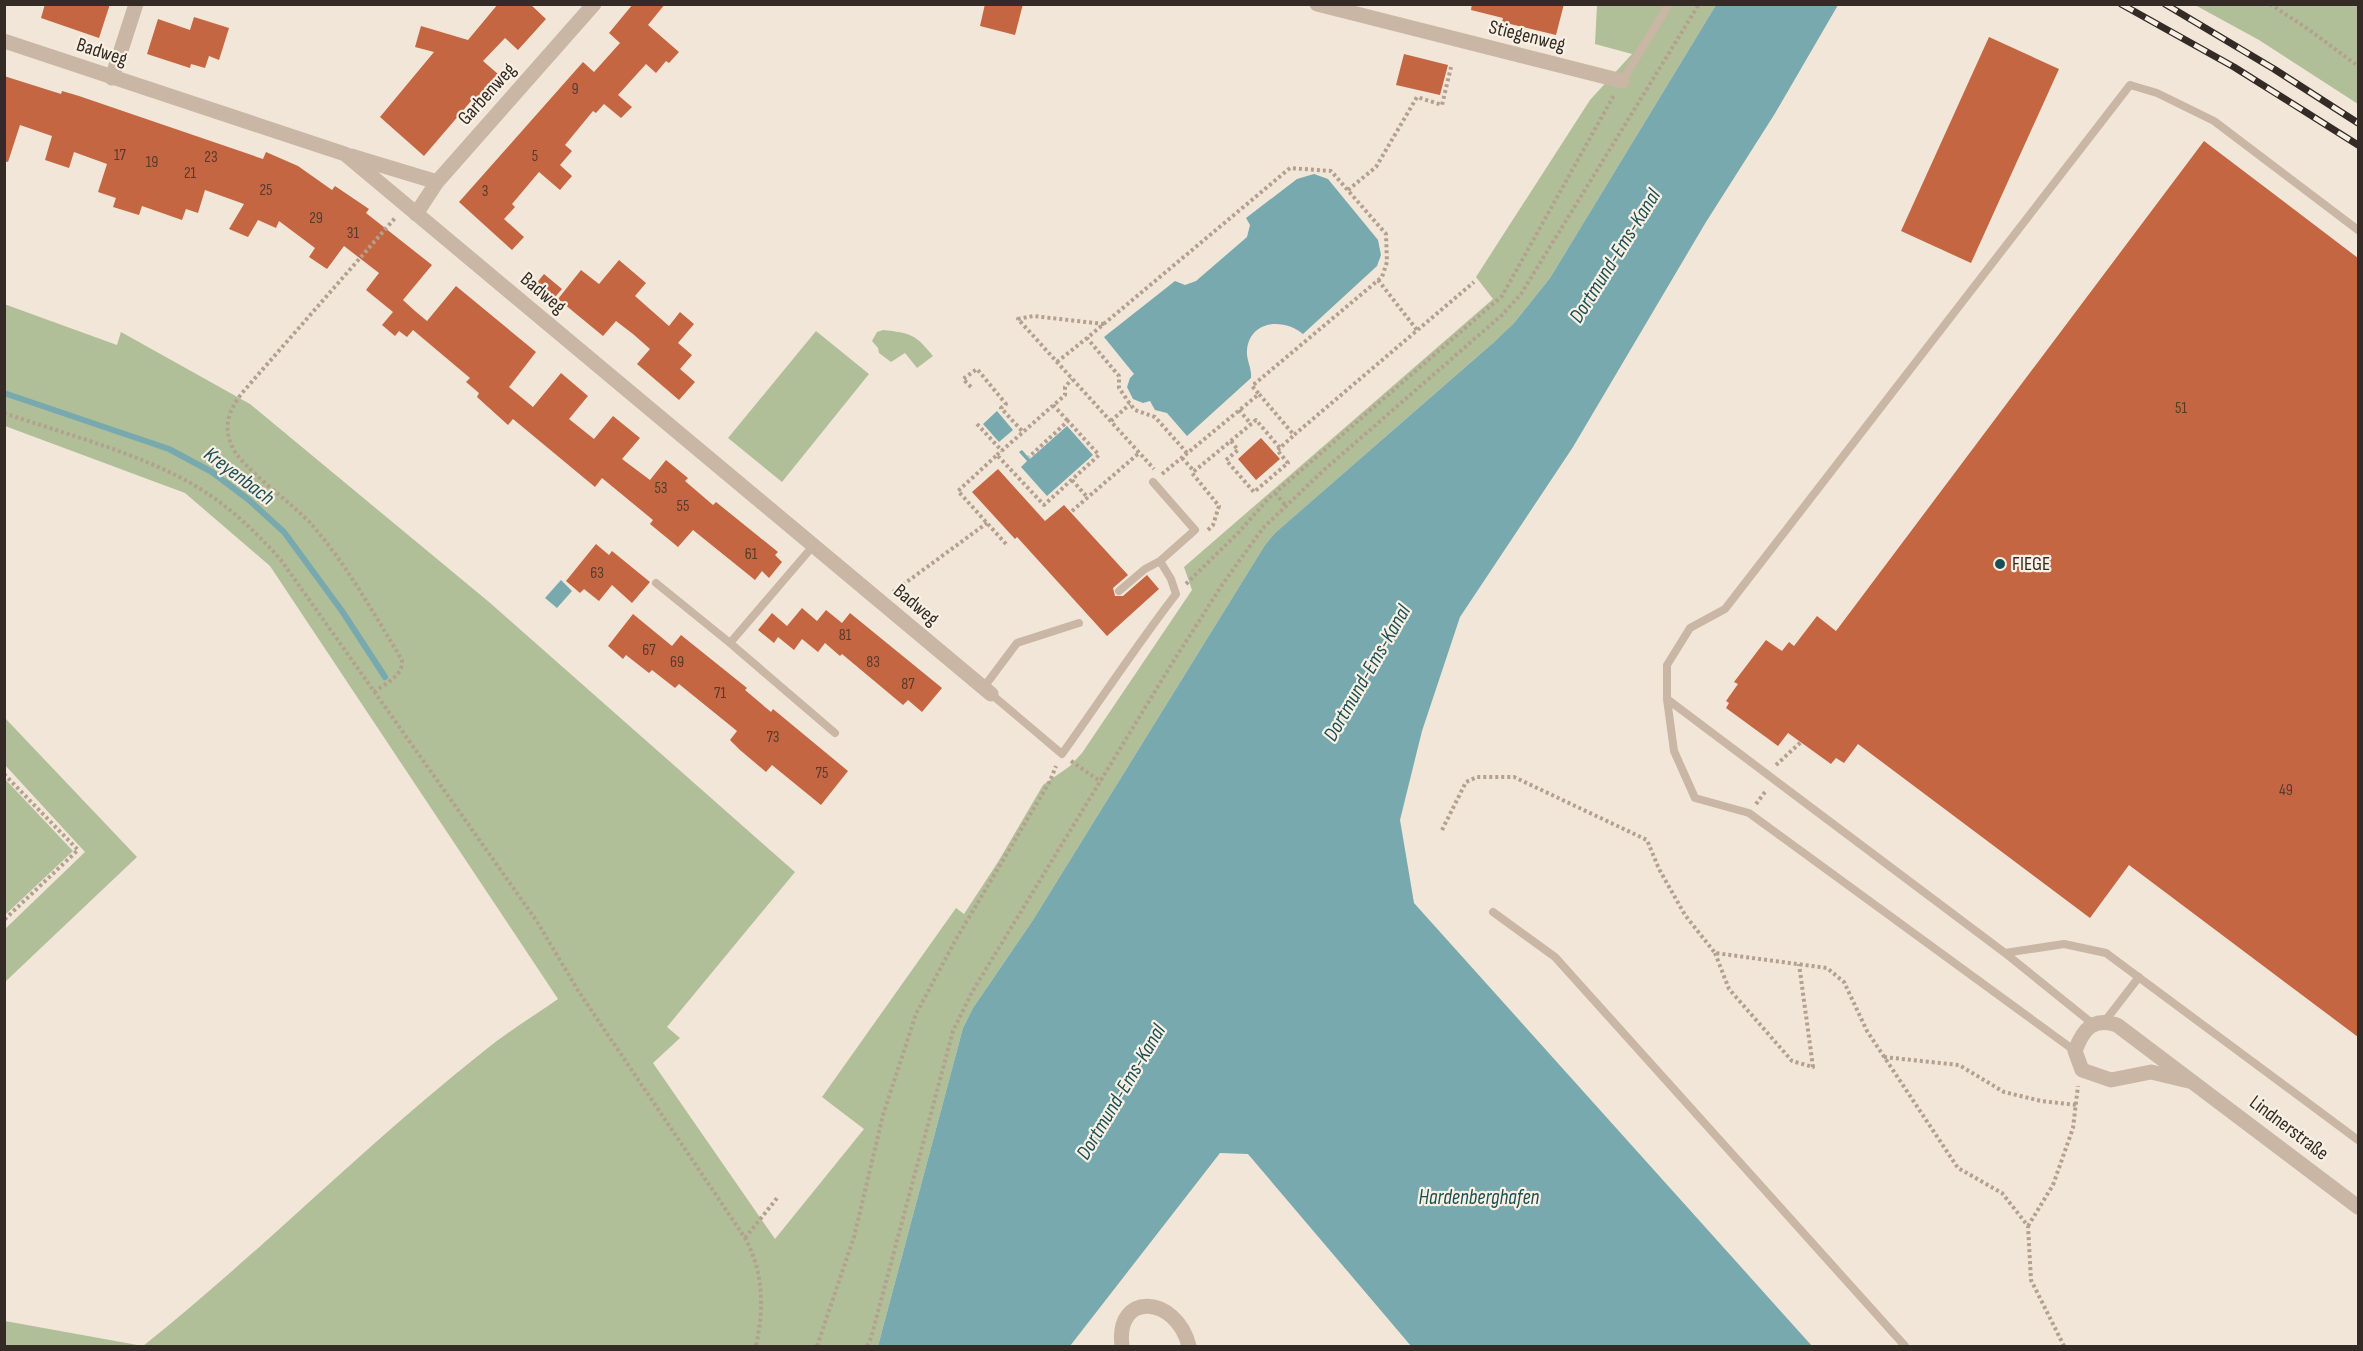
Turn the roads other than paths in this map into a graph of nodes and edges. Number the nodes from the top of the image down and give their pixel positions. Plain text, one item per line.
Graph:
1 (136, 4) edge
2 (594, 4) edge
3 (1317, 4) edge
4 (1670, 4) edge
5 (4, 41) edge
6 (112, 78) junction
7 (1622, 81) joint
8 (345, 154) junction
9 (437, 182) junction
10 (411, 210) junction
11 (2358, 230) edge
12 (1157, 479) road end
13 (813, 546) junction
14 (1160, 561) junction
15 (656, 584) dead end
16 (1119, 591) dead end
17 (1079, 623) dead end
18 (730, 643) junction
19 (987, 690) junction
20 (1667, 699) junction
21 (835, 732) dead end
22 (1493, 912) dead end
23 (2005, 953) junction
24 (2139, 977) junction
25 (2099, 1023) junction
26 (2075, 1050) junction
27 (2193, 1082) junction
28 (2358, 1140) edge
29 (2358, 1207) edge
30 (1122, 1347) edge
31 (1189, 1347) edge
32 (1905, 1347) edge

1 - 6 street
2 - 9 street, Garbenweg
3 - 7 street, Stiegenweg
4 - 7 lane
5 - 6 street, Badweg
6 - 8 street, Badweg
8 - 9 street
8 - 10 street, Badweg
9 - 10 street, Garbenweg
10 - 13 street, Badweg
11 - 20 lane
12 - 14 lane
13 - 18 lane
13 - 19 street, Badweg
14 - 16 lane
14 - 19 lane
15 - 18 lane
17 - 19 lane
18 - 21 lane
20 - 23 lane
20 - 26 lane
22 - 32 lane
23 - 24 lane
23 - 25 lane
24 - 25 lane
24 - 28 lane
25 - 26 street
25 - 27 street, Lindnerstraße
26 - 27 street, Lindnerstraße
27 - 29 street, Lindnerstraße
30 - 31 street

